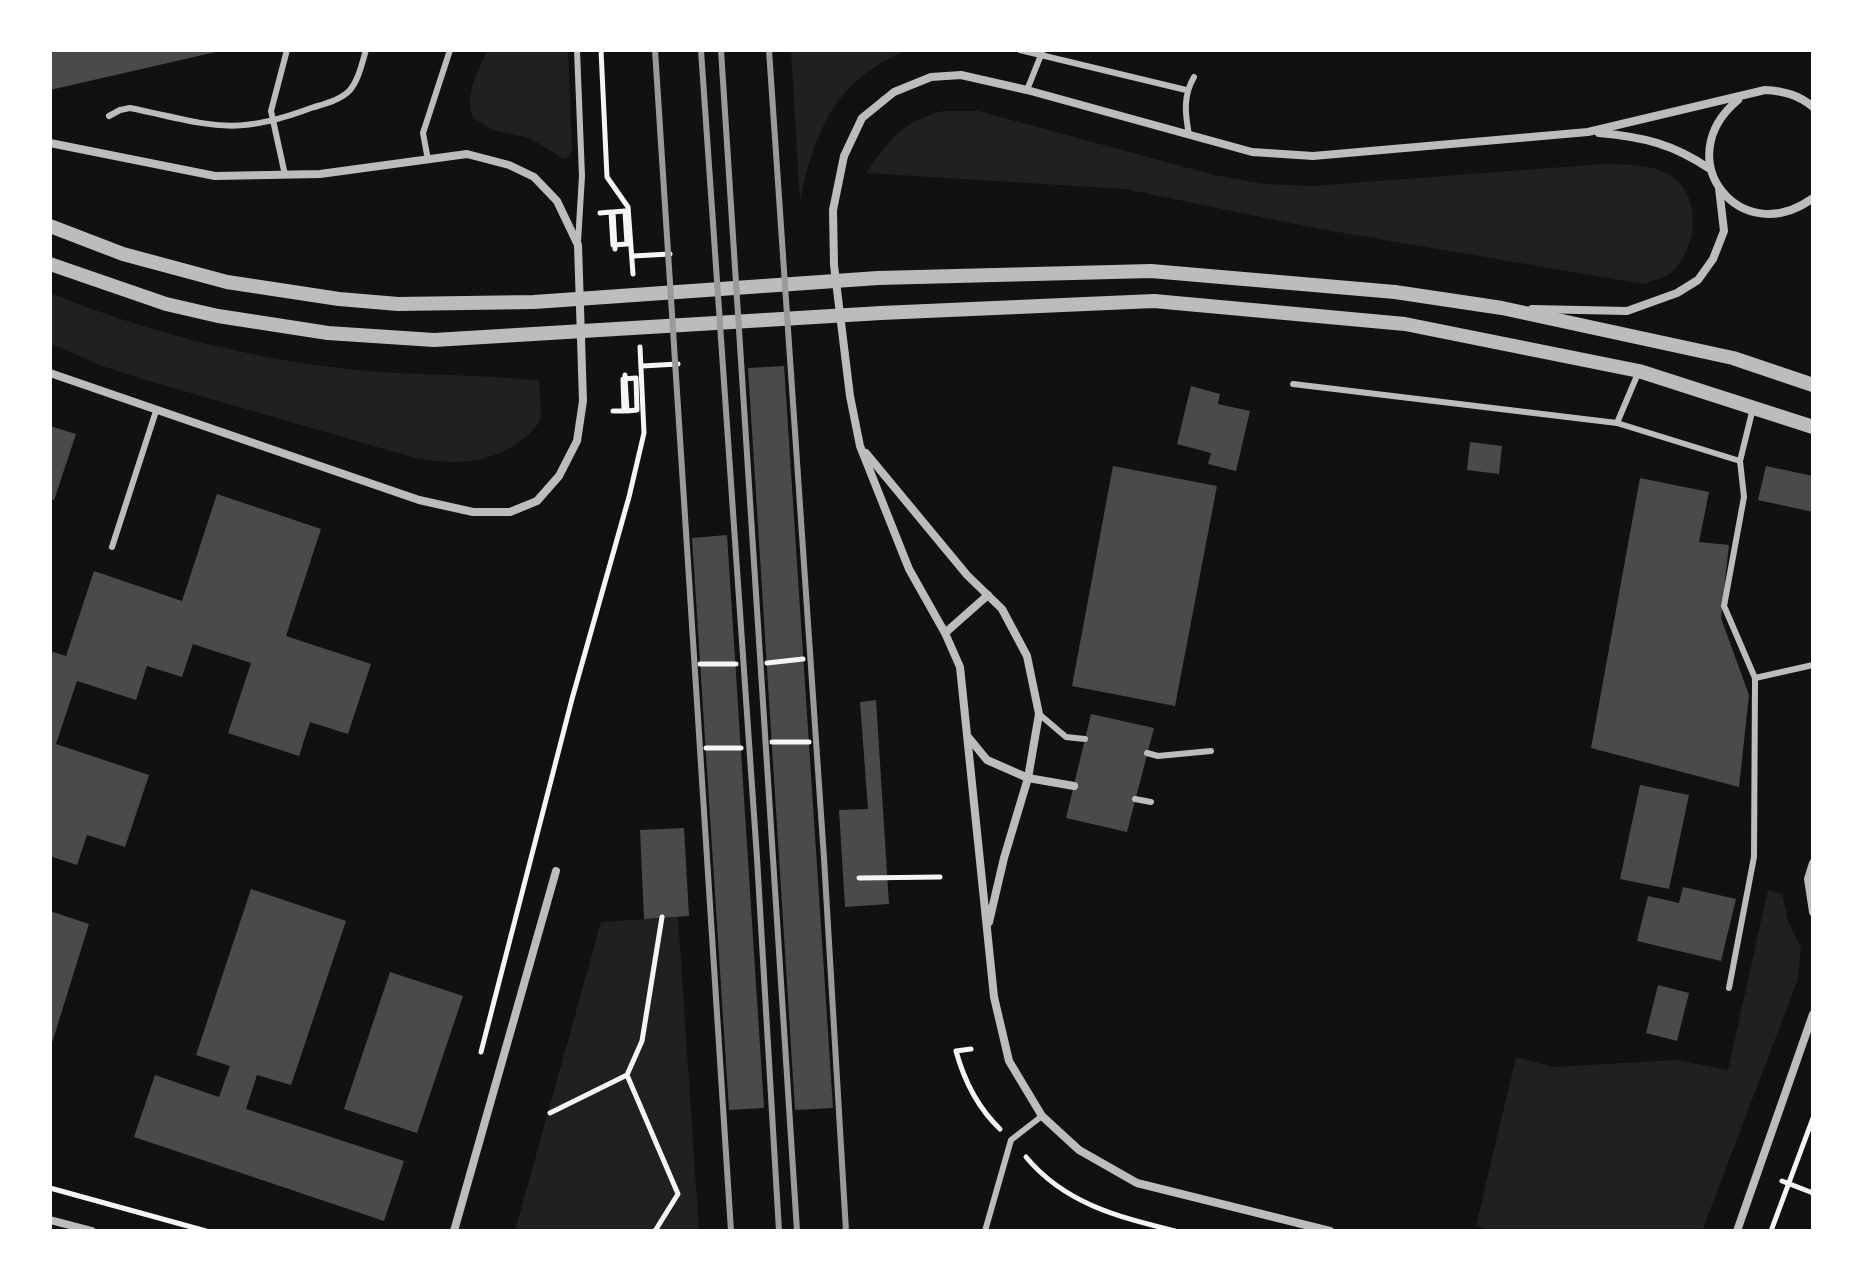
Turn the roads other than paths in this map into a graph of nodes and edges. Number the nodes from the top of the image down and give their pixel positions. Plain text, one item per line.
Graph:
1 (287, 50) edge
2 (366, 50) edge
3 (450, 50) edge
4 (577, 50) edge
5 (1020, 50) edge
6 (1043, 53) edge
7 (1194, 77) dead end
8 (1027, 90) junction
9 (1186, 90) junction
10 (1740, 98) junction
11 (1813, 107) edge
12 (109, 116) dead end
13 (272, 122) junction
14 (1588, 132) junction
15 (1189, 135) junction
16 (50, 143) edge
17 (428, 160) junction
18 (1710, 169) junction
19 (285, 175) junction
20 (1719, 188) junction
21 (1813, 198) edge
22 (50, 226) edge
23 (578, 245) junction
24 (50, 264) edge
25 (1502, 308) junction
26 (1639, 371) junction
27 (50, 373) edge
28 (1293, 384) dead end
29 (1813, 385) edge
30 (1753, 406) junction
31 (156, 411) junction
32 (1617, 423) junction
33 (1813, 427) edge
34 (860, 446) junction
35 (1740, 461) junction
36 (112, 547) dead end
37 (988, 595) junction
38 (945, 633) junction
39 (1813, 665) edge
40 (1755, 678) junction
41 (1039, 714) junction
42 (968, 737) junction
43 (1085, 739) dead end
44 (1211, 751) dead end
45 (1147, 753) dead end
46 (1028, 778) junction
47 (1074, 786) dead end
48 (1135, 799) dead end
49 (1151, 802) dead end
50 (1813, 863) edge
51 (556, 871) dead end
52 (1813, 912) edge
53 (987, 930) junction
54 (1729, 988) dead end
55 (1813, 1014) edge
56 (1042, 1116) junction
57 (50, 1220) edge
58 (92, 1231) edge
59 (454, 1231) edge
60 (985, 1231) edge
61 (1330, 1231) edge
62 (1737, 1231) edge

1 - 13 lane
2 - 13 lane
3 - 17 lane
4 - 23 lane
5 - 6 lane
6 - 8 lane
6 - 9 lane
7 - 9 lane
8 - 15 street
8 - 34 street
9 - 15 lane
10 - 11 street
10 - 14 street
10 - 18 street
12 - 13 lane
13 - 19 lane
14 - 15 street
14 - 18 street
16 - 19 street
17 - 19 street
17 - 23 street
18 - 20 street
20 - 21 street
20 - 25 street
22 - 25 street
23 - 31 street
24 - 26 street
25 - 29 street
26 - 30 street
26 - 32 lane
27 - 31 street
28 - 32 lane
30 - 33 street
30 - 35 lane
31 - 36 lane
32 - 35 lane
34 - 37 street
34 - 38 street
35 - 40 lane
37 - 38 street
37 - 41 street
38 - 42 street
39 - 40 lane
40 - 54 lane
41 - 43 lane
41 - 46 street
42 - 46 street
42 - 53 street
44 - 45 lane
46 - 47 street
46 - 53 street
48 - 49 lane
50 - 52 street
51 - 59 street
53 - 56 street
55 - 62 street
56 - 60 lane
56 - 61 street
57 - 58 street

